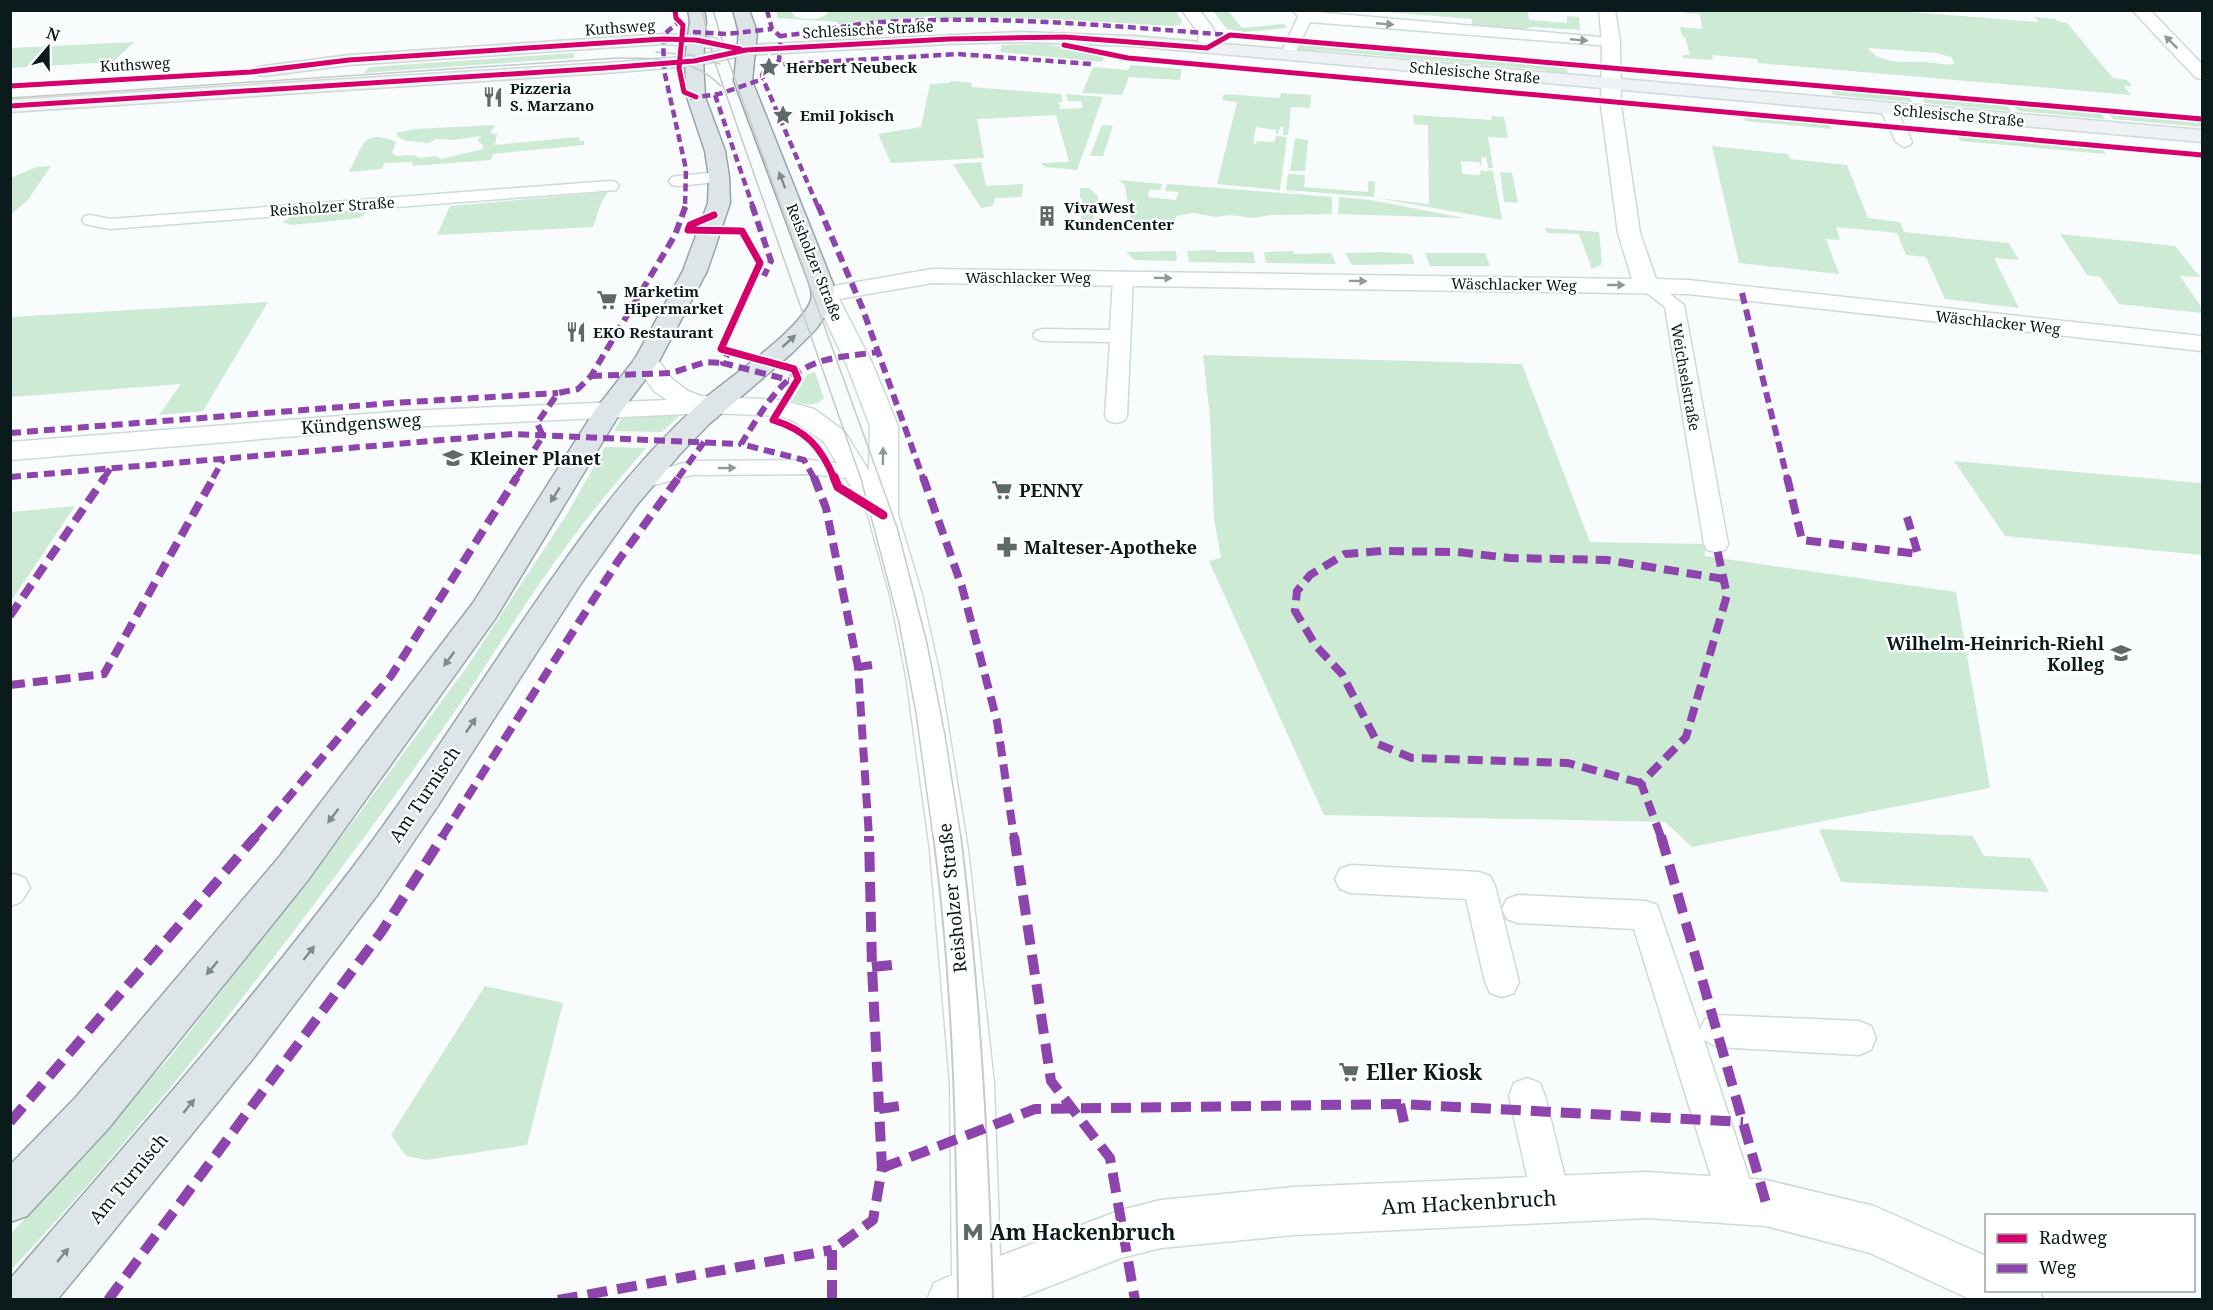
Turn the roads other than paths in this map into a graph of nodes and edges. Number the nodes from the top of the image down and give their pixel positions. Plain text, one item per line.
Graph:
1 (696, 10) edge
2 (741, 10) edge
3 (1190, 10) edge
4 (1607, 10) edge
5 (2140, 10) edge
6 (1302, 14) edge
7 (696, 40) junction
8 (1611, 42) junction
9 (1207, 48) junction
10 (746, 50) junction
11 (1287, 55) junction
12 (395, 57) junction
13 (694, 61) junction
14 (2202, 74) edge
15 (373, 84) junction
16 (1612, 85) junction
17 (10, 86) edge
18 (10, 106) edge
19 (1888, 109) junction
20 (2202, 136) edge
21 (1904, 142) dead end
22 (719, 177) junction
23 (678, 180) dead end
24 (610, 186) dead end
25 (91, 220) dead end
26 (1123, 278) junction
27 (1646, 285) junction
28 (825, 294) junction
29 (1043, 334) dead end
30 (1119, 336) junction
31 (2202, 344) edge
32 (646, 361) junction
33 (712, 406) junction
34 (608, 410) junction
35 (1116, 416) dead end
36 (10, 451) edge
37 (856, 472) junction
38 (639, 482) junction
39 (883, 515) junction
40 (1716, 544) dead end
41 (1352, 879) dead end
42 (1518, 909) dead end
43 (1502, 982) dead end
44 (1717, 1030) dead end
45 (1859, 1038) dead end
46 (1527, 1096) dead end
47 (1551, 1198) junction
48 (10, 1199) edge
49 (1738, 1202) junction
50 (1985, 1281) edge
51 (968, 1296) edge
52 (25, 1299) edge

1 - 7 main road
2 - 10 main road, Reisholzer Straße
3 - 9 street
4 - 8 street
14 -> 5 street
6 -> 8 lane
6 - 11 lane
7 - 10 street, Kuthsweg
7 - 12 street, Kuthsweg
7 - 13 main road
8 - 16 street
9 - 10 street, Schlesische Straße
9 - 11 street, Schlesische Straße
10 - 13 street, Kuthsweg
28 -> 10 main road, Reisholzer Straße
11 - 16 street, Schlesische Straße
12 - 15 street, Kuthsweg
12 - 17 street, Kuthsweg
13 - 15 street, Kuthsweg
13 - 22 main road
15 - 18 street, Kuthsweg
16 - 19 street, Schlesische Straße
16 - 27 street
19 - 20 street, Schlesische Straße
19 - 21 lane
22 - 23 lane
22 - 32 main road
24 - 25 lane, Reisholzer Straße
26 -> 27 street, Wäschlacker Weg
26 - 28 street, Wäschlacker Weg
26 - 30 lane
27 - 31 street, Wäschlacker Weg
27 - 40 lane, Weichselstraße
33 -> 28 main road, Am Turnisch
39 -> 28 street, Reisholzer Straße
29 - 30 lane
30 - 35 lane
32 - 33 street, Reisholzer Straße
32 - 34 main road
33 - 34 street, Kündgensweg
33 - 37 street, Reisholzer Straße
33 - 38 main road, Am Turnisch
34 - 36 street, Kündgensweg
34 -> 48 main road
38 -> 37 lane
37 - 39 street, Reisholzer Straße
52 -> 38 main road, Am Turnisch
39 - 51 street, Reisholzer Straße
41 - 43 lane
42 - 49 lane
44 - 45 lane
46 - 47 lane
47 - 49 street, Am Hackenbruch
47 - 51 street, Am Hackenbruch
49 - 50 street, Am Hackenbruch

